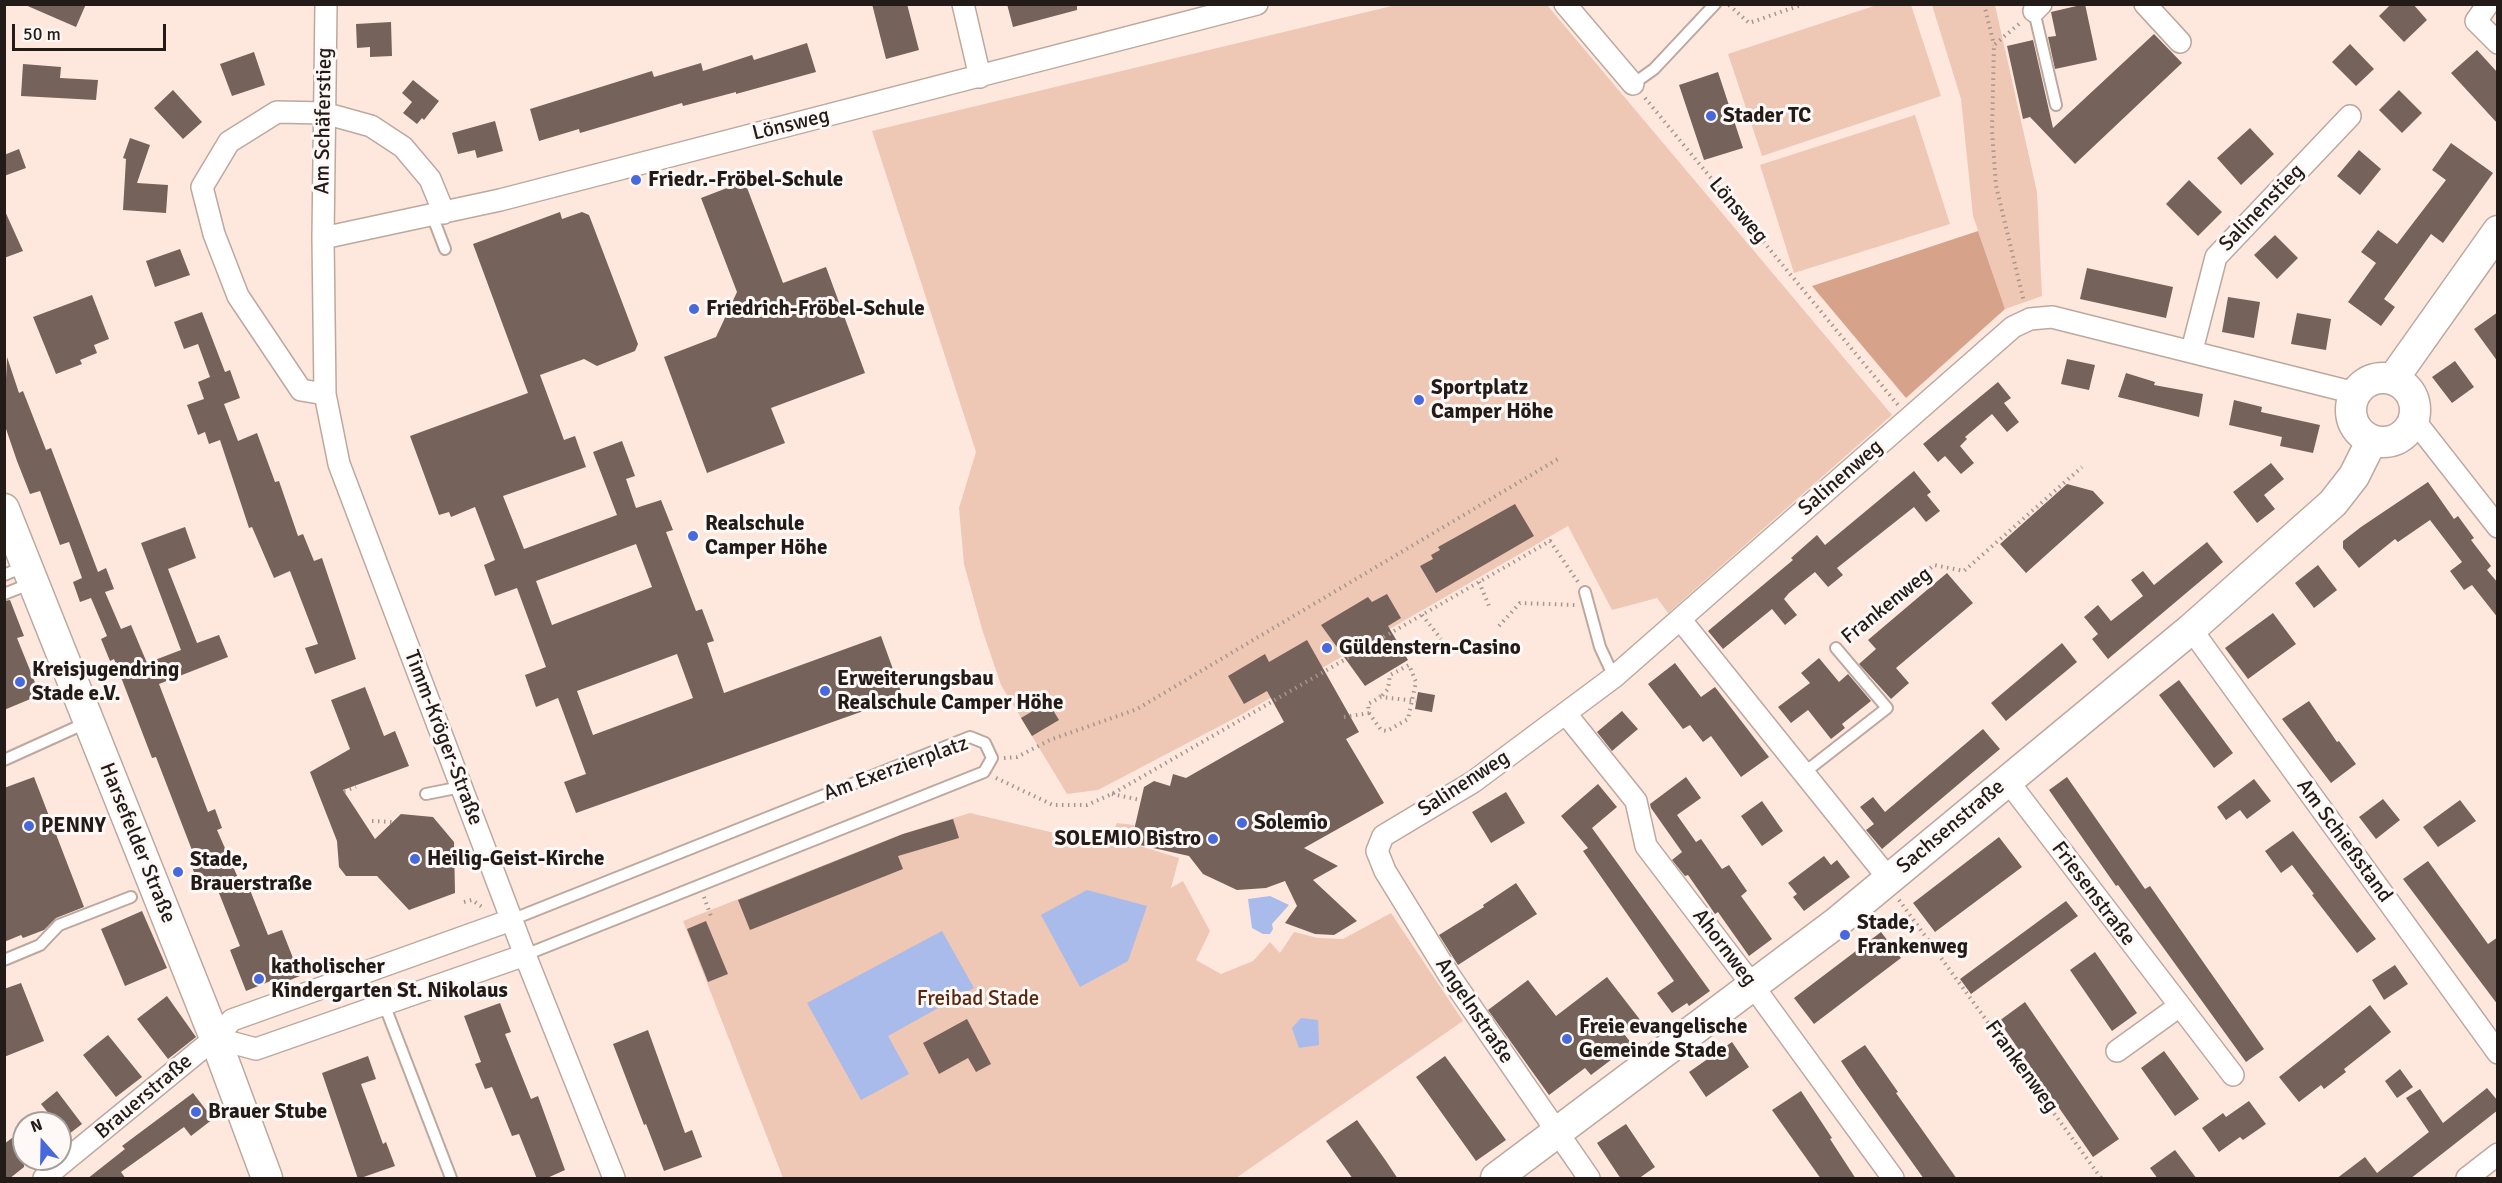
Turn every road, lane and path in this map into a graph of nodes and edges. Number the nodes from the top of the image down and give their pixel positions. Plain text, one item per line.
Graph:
1 (326, 4) edge
2 (963, 4) edge
3 (1257, 4) edge
4 (1565, 4) edge
5 (1715, 4) edge
6 (1729, 4) edge
7 (1804, 4) edge
8 (1984, 4) edge
9 (2145, 4) edge
10 (2488, 4) edge
11 (2038, 8) edge
12 (2180, 42) dead end
13 (2498, 43) edge
14 (1994, 45) junction
15 (980, 77) junction
16 (1633, 84) junction
17 (2056, 105) dead end
18 (324, 113) junction
19 (2350, 116) dead end
20 (438, 214) junction
21 (2498, 231) edge
22 (323, 238) junction
23 (445, 249) dead end
24 (2030, 319) junction
25 (2192, 350) junction
26 (2392, 379) junction
27 (2355, 393) junction
28 (325, 394) junction
29 (1909, 418) junction
30 (2414, 420) junction
31 (2372, 440) junction
32 (1558, 459) dead end
33 (2082, 467) dead end
34 (4, 509) edge
35 (2498, 527) edge
36 (21, 574) edge
37 (1479, 582) junction
38 (1585, 592) joint
39 (4, 594) edge
40 (1588, 605) junction
41 (1490, 606) dead end
42 (1422, 615) junction
43 (1680, 619) junction
44 (1499, 626) dead end
45 (2191, 629) junction
46 (1441, 639) dead end
47 (1836, 648) joint
48 (1614, 676) junction
49 (1380, 696) junction
50 (1414, 701) junction
51 (1369, 713) junction
52 (1566, 714) junction
53 (1344, 717) dead end
54 (88, 722) junction
55 (992, 758) junction
56 (4, 760) edge
57 (1804, 771) junction
58 (984, 772) junction
59 (2007, 780) junction
60 (356, 787) dead end
61 (461, 787) junction
62 (344, 791) dead end
63 (426, 794) dead end
64 (1112, 794) junction
65 (1141, 800) dead end
66 (372, 821) dead end
67 (392, 822) dead end
68 (1383, 836) joint
69 (1893, 876) junction
70 (700, 885) junction
71 (131, 897) dead end
72 (712, 918) dead end
73 (511, 920) junction
74 (525, 955) junction
75 (4, 960) edge
76 (1753, 986) junction
77 (384, 1004) junction
78 (2178, 1007) junction
79 (215, 1038) junction
80 (2117, 1051) dead end
81 (2498, 1053) edge
82 (2233, 1075) dead end
83 (1557, 1133) junction
84 (2498, 1154) edge
85 (44, 1179) edge
86 (267, 1179) edge
87 (451, 1179) edge
88 (614, 1179) edge
89 (1496, 1179) edge
90 (1589, 1179) edge
91 (1893, 1179) edge
92 (2101, 1179) edge
93 (2467, 1179) edge

1 - 18 street, Am Schäferstieg
2 - 15 street
3 - 15 street, Lönsweg
4 - 16 street
5 - 16 lane
6 - 7 path
8 - 14 path
9 - 12 street
10 - 13 street
11 - 14 path
11 - 17 lane
14 - 24 path
15 - 20 street, Lönsweg
16 - 29 path, Lönsweg
18 - 20 street
18 - 22 street, Am Schäferstieg
18 - 28 street
19 - 25 street, Salinenstieg
20 - 22 street, Lönsweg
20 - 23 lane
21 - 26 street
22 - 28 street, Timm-Kröger-Straße
24 - 25 street, Salinenweg
24 - 29 street, Salinenweg
25 - 27 street, Salinenweg
26 - 27 street
26 - 30 street
27 - 31 street
28 - 61 street, Timm-Kröger-Straße
29 - 43 street, Salinenweg
30 - 31 street
30 - 35 street
31 - 45 street, Sachsenstraße
32 - 55 path
33 - 47 path, Frankenweg
34 - 36 street, Harsefelder Straße
36 - 39 lane
36 - 54 street, Harsefelder Straße
37 - 38 path
37 - 41 path
37 - 42 path
38 - 40 lane
40 - 44 path
40 - 48 lane
42 - 46 path
42 - 64 path
43 - 48 street, Salinenweg
43 - 57 street
45 - 59 street, Sachsenstraße
45 - 81 street, Am Schießstand
47 - 57 lane, Frankenweg
48 - 52 street, Salinenweg
49 - 50 path
49 - 50 path
49 - 51 path
50 - 51 path
51 - 53 path
52 - 68 street, Salinenweg
52 - 76 street, Ahornweg
54 - 56 lane
54 - 79 street, Harsefelder Straße
55 - 58 lane, Am Exerzierplatz
55 - 73 lane, Am Exerzierplatz
57 - 69 street
58 - 64 path
58 - 70 lane, Am Exerzierplatz
59 - 69 street, Sachsenstraße
59 - 78 street, Friesenstraße
60 - 62 path
61 - 63 lane
61 - 73 street, Timm-Kröger-Straße
64 - 65 path
66 - 67 path
68 - 83 street, Angelnstraße
69 - 76 street, Sachsenstraße
69 - 92 path, Frankenweg
70 - 72 path
70 - 74 lane, Am Exerzierplatz
71 - 75 lane
73 - 74 street, Timm-Kröger-Straße
73 - 79 street, Am Exerzierplatz
74 - 77 street, Am Exerzierplatz
74 - 88 street, Timm-Kröger-Straße
76 - 83 street, Sachsenstraße
76 - 91 street, Ahornweg
77 - 79 street, Am Exerzierplatz
77 - 87 lane
78 - 80 street
78 - 82 street, Friesenstraße
79 - 85 street, Brauerstraße
79 - 86 street, Harsefelder Straße
83 - 89 street, Sachsenstraße
83 - 90 street, Angelnstraße
84 - 93 street

